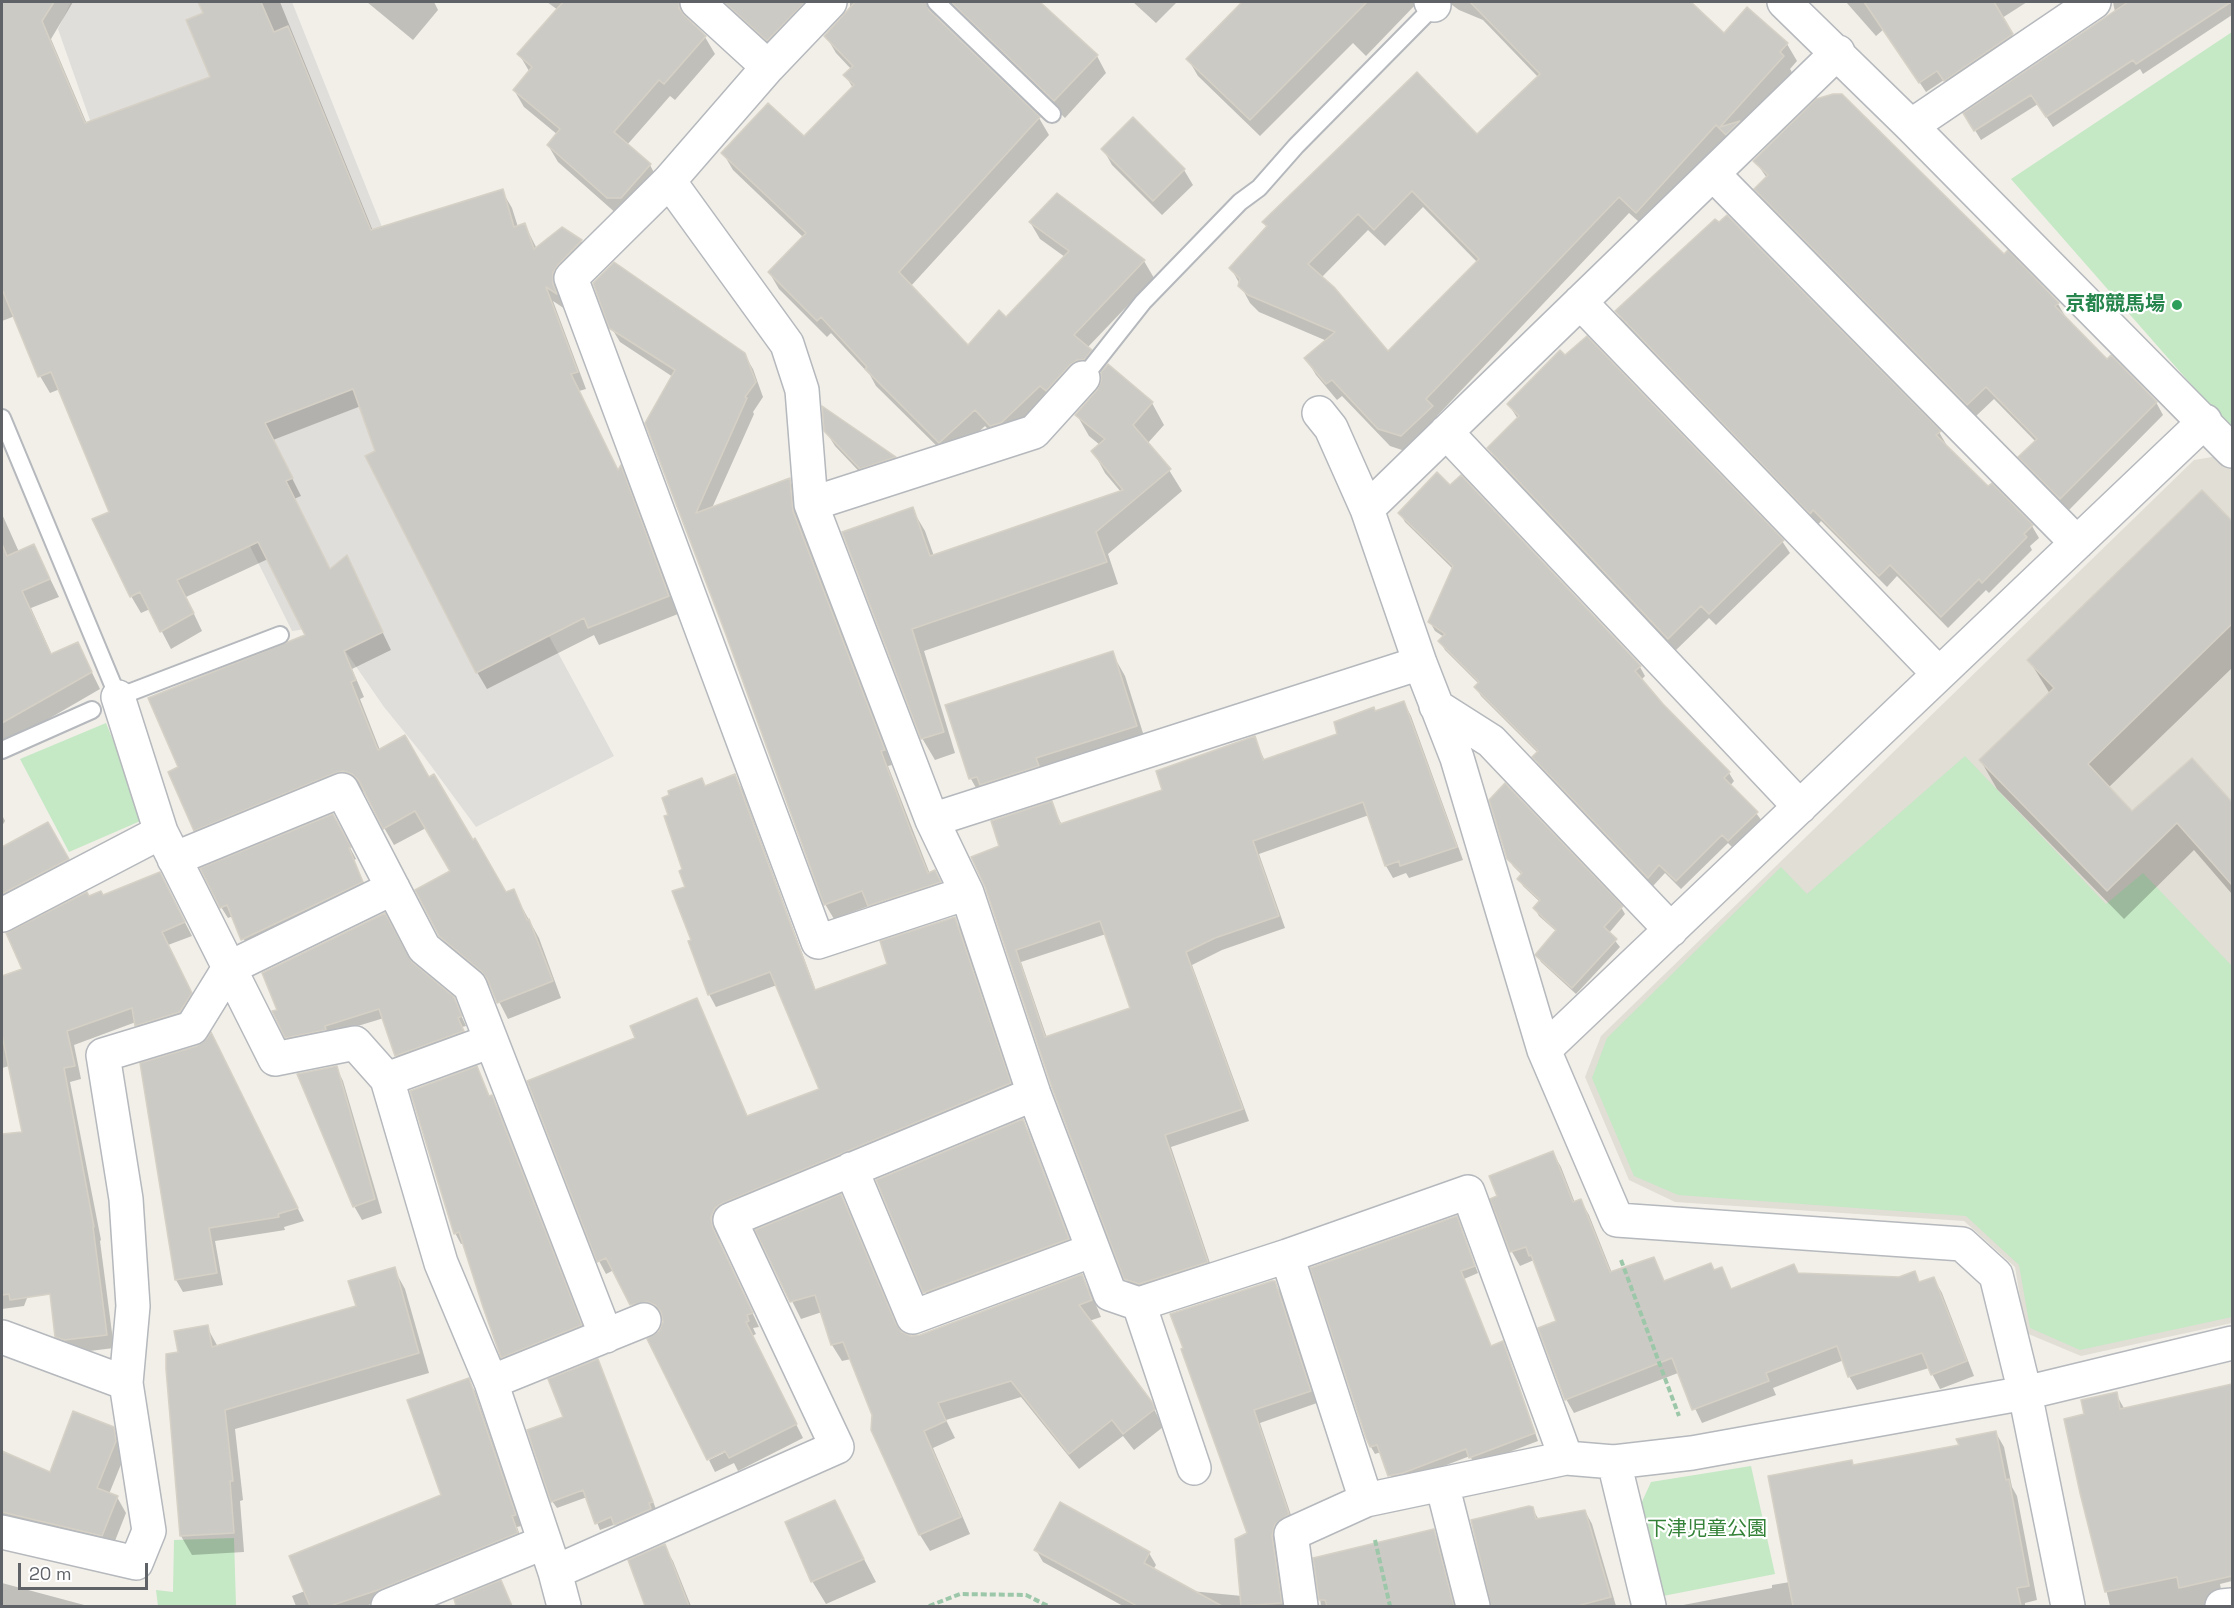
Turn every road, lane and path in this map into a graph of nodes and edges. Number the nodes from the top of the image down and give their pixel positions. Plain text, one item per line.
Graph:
1 (697, 2) edge
2 (830, 2) edge
3 (936, 2) edge
4 (1787, 2) edge
5 (2094, 2) edge
6 (1434, 3) edge
7 (2062, 10) edge
8 (1838, 52) junction
9 (768, 67) junction
10 (1052, 114) dead end
11 (1911, 126) junction
12 (1713, 174) junction
13 (669, 182) junction
14 (1580, 302) junction
15 (1083, 378) joint
16 (1319, 414) dead end
17 (2, 418) edge
18 (2205, 422) junction
19 (1446, 432) junction
20 (2232, 451) edge
21 (812, 504) junction
22 (1367, 509) junction
23 (2077, 543) junction
24 (280, 636) dead end
25 (1420, 663) junction
26 (1940, 674) junction
27 (105, 704) junction
28 (1437, 706) junction
29 (2, 750) edge
30 (1800, 807) junction
31 (932, 820) junction
32 (168, 845) junction
33 (393, 888) junction
34 (967, 893) junction
35 (2, 915) edge
36 (1671, 930) junction
37 (229, 968) junction
38 (491, 1041) junction
39 (1544, 1050) junction
40 (387, 1079) junction
41 (1034, 1094) junction
42 (851, 1169) junction
43 (1617, 1220) junction
44 (1093, 1250) junction
45 (1287, 1256) junction
46 (1139, 1304) junction
47 (644, 1320) dead end
48 (606, 1336) junction
49 (2, 1337) edge
50 (2232, 1343) edge
51 (491, 1382) junction
52 (126, 1383) junction
53 (2025, 1392) junction
54 (1692, 1453) junction
55 (1566, 1458) junction
56 (1614, 1462) junction
57 (1194, 1468) dead end
58 (1442, 1484) junction
59 (1366, 1500) junction
60 (2, 1532) edge
61 (550, 1557) junction
62 (2232, 1605) edge
63 (388, 1606) edge
64 (564, 1606) edge
65 (929, 1606) edge
66 (1048, 1606) edge
67 (1301, 1606) edge
68 (1390, 1606) edge
69 (1473, 1606) edge
70 (1649, 1606) edge
71 (2068, 1606) edge
72 (2222, 1606) edge

1 - 9 street
2 - 9 street
3 - 10 lane
4 - 8 street
5 - 7 street
6 - 15 lane
7 - 11 street
8 - 11 street
8 - 12 street
9 - 13 street
11 - 18 street
12 - 14 street
12 - 23 street
13 - 21 street
13 - 34 street
14 - 19 street
14 - 26 street
15 - 21 street
16 - 22 street
17 - 27 lane
18 - 20 street
18 - 23 street
19 - 22 street
19 - 30 street
21 - 31 street
22 - 25 street
23 - 26 street
24 - 27 lane
25 - 28 street
25 - 31 street
26 - 30 street
27 - 29 lane
27 - 32 street
28 - 36 street
28 - 39 street
30 - 36 street
31 - 34 street
32 - 33 street
32 - 35 street
32 - 37 street
33 - 37 street
33 - 38 street
34 - 41 street
36 - 39 street
37 - 40 street
37 - 52 street
38 - 40 street
38 - 48 street
39 - 43 street
40 - 51 street
41 - 42 street
41 - 44 street
42 - 44 street
42 - 61 street
43 - 53 street
43 - 54 path
44 - 46 street
45 - 46 street
45 - 55 street
45 - 59 street
46 - 57 street
47 - 48 street
48 - 51 street
49 - 52 street
50 - 53 street
51 - 61 street
52 - 60 street
53 - 54 street
53 - 71 street
54 - 56 street
55 - 56 street
55 - 58 street
56 - 70 street
58 - 59 street
58 - 69 street
59 - 67 street
59 - 68 path
61 - 63 street
61 - 64 street
62 - 72 street
65 - 66 path

